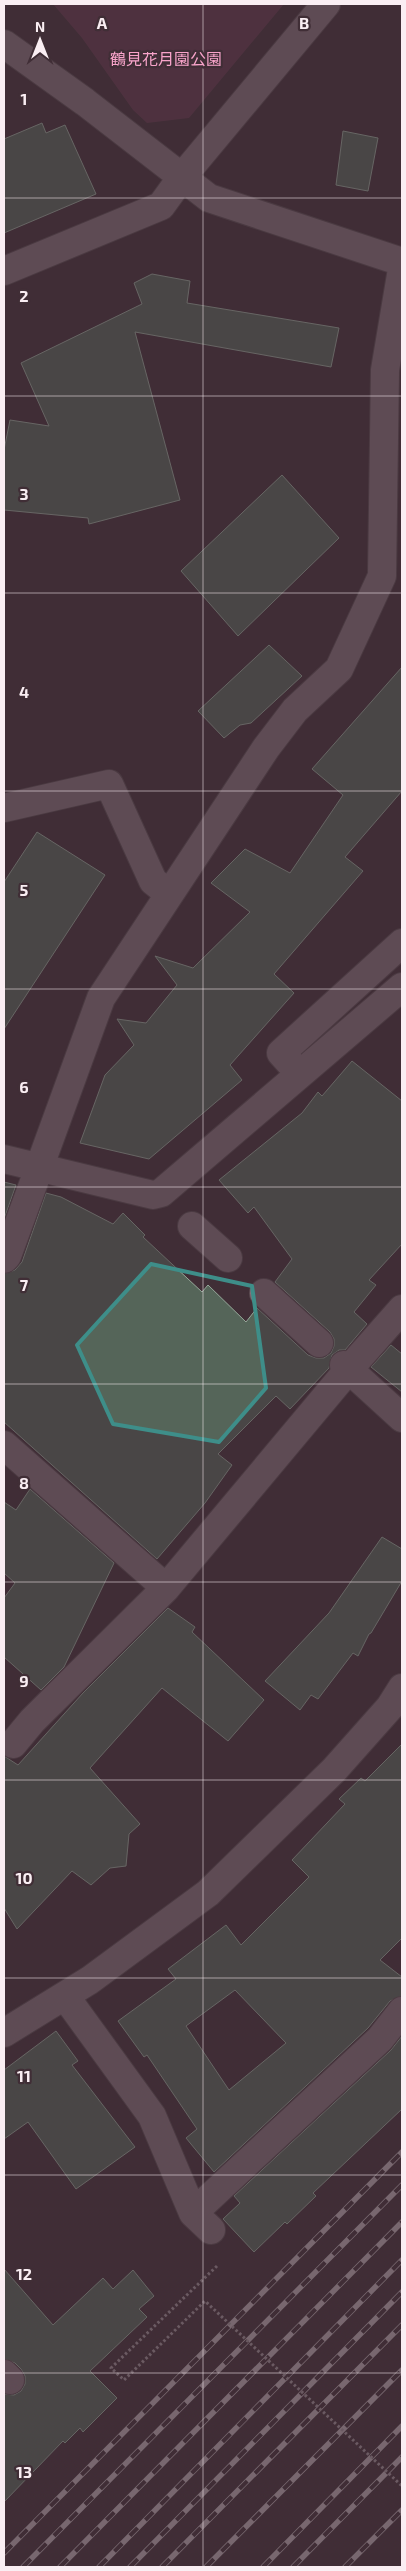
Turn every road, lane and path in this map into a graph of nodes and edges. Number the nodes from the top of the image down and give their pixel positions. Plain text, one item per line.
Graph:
1 (326, 4) edge
2 (4, 44) edge
3 (182, 177) junction
4 (402, 262) edge
5 (402, 269) edge
6 (4, 271) edge
7 (4, 808) edge
8 (168, 893) junction
9 (402, 943) edge
10 (402, 987) edge
11 (299, 1073) junction
12 (4, 1159) edge
13 (39, 1167) junction
14 (192, 1226) dead end
15 (228, 1258) dead end
16 (4, 1259) edge
17 (264, 1293) dead end
18 (402, 1309) edge
19 (319, 1342) dead end
20 (346, 1367) junction
21 (402, 1418) edge
22 (4, 1445) edge
23 (166, 1588) junction
24 (402, 1688) edge
25 (13, 1744) dead end
26 (65, 1996) junction
27 (402, 2011) edge
28 (4, 2033) edge
29 (217, 2266) dead end
30 (402, 2486) edge

1 - 3 street
2 - 3 street
3 - 4 street
3 - 6 street
5 - 8 street
7 - 8 street
8 - 13 street
9 - 11 street
10 - 11 street
11 - 13 street
12 - 13 street
13 - 16 street
14 - 15 street
17 - 19 street
18 - 20 street
20 - 21 street
20 - 23 street
22 - 23 street
23 - 25 street
24 - 26 street
26 - 27 street
26 - 28 street
29 - 30 path, bridge

